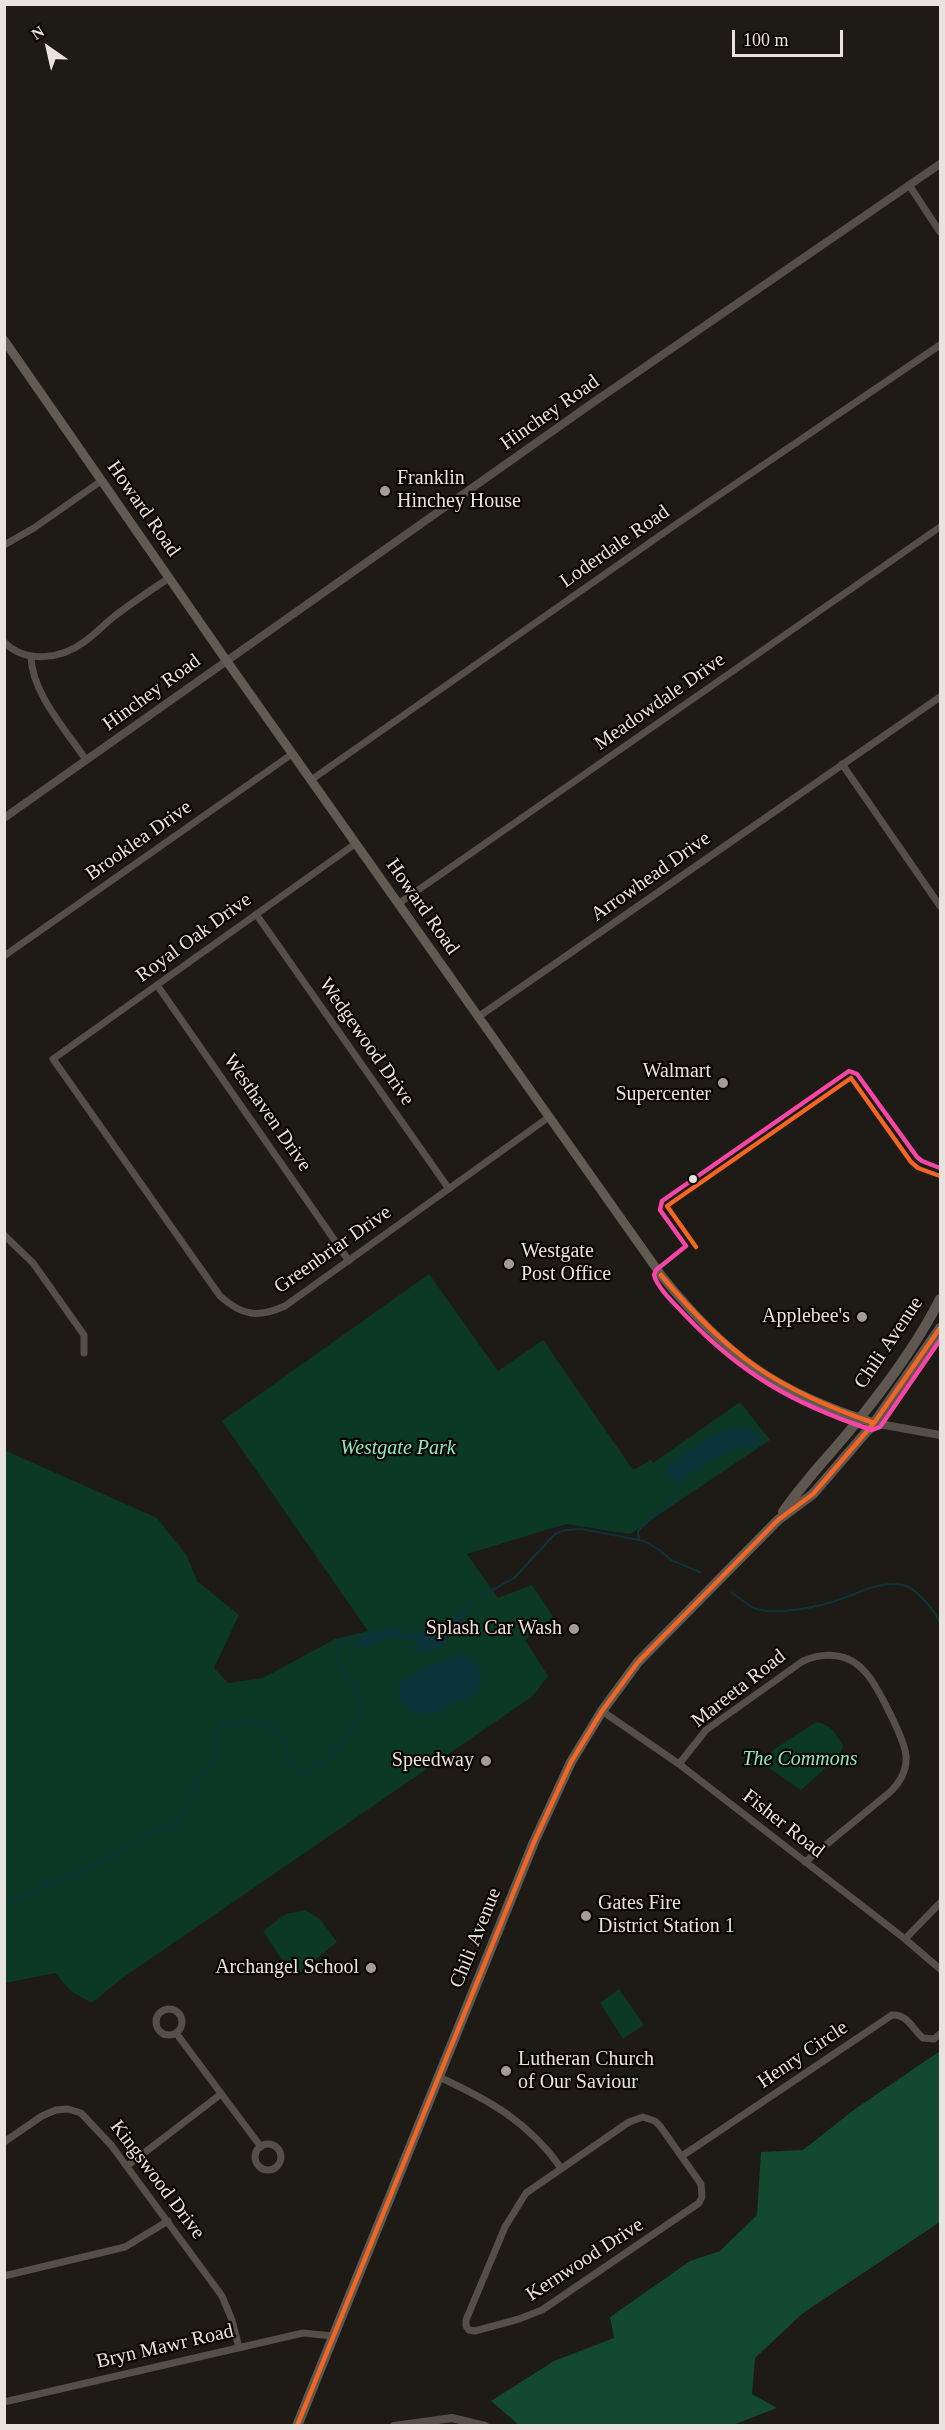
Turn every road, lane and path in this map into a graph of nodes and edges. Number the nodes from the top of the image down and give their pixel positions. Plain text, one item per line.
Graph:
1 (940, 164) edge
2 (909, 185) junction
3 (940, 232) edge
4 (4, 340) edge
5 (940, 345) edge
6 (101, 481) junction
7 (940, 527) edge
8 (4, 545) edge
9 (169, 578) junction
10 (4, 642) edge
11 (31, 657) junction
12 (226, 660) junction
13 (940, 697) edge
14 (292, 753) junction
15 (86, 760) junction
16 (842, 764) junction
17 (311, 780) junction
18 (4, 818) edge
19 (356, 844) junction
20 (398, 904) junction
21 (940, 906) edge
22 (256, 914) junction
23 (4, 956) edge
24 (157, 985) junction
25 (478, 1017) junction
26 (52, 1059) joint
27 (549, 1117) junction
28 (448, 1189) junction
29 (4, 1235) edge
30 (349, 1261) junction
31 (940, 1299) edge
32 (940, 1328) edge
33 (84, 1353) dead end
34 (860, 1419) junction
35 (874, 1423) junction
36 (940, 1435) edge
37 (778, 1520) junction
38 (602, 1711) junction
39 (679, 1764) junction
40 (805, 1862) junction
41 (940, 1903) edge
42 (905, 1939) junction
43 (940, 1969) edge
44 (176, 2032) dead end
45 (940, 2034) edge
46 (439, 2077) junction
47 (221, 2094) junction
48 (4, 2142) edge
49 (261, 2147) dead end
50 (682, 2156) junction
51 (127, 2166) junction
52 (561, 2168) junction
53 (168, 2221) junction
54 (4, 2276) edge
55 (333, 2336) junction
56 (239, 2348) junction
57 (4, 2402) edge
58 (297, 2426) edge
59 (394, 2426) edge
60 (485, 2426) edge

1 - 2 street, Hinchey Road
2 - 3 street
2 - 12 street, Hinchey Road
4 - 6 main road, Howard Road
5 - 17 street, Loderdale Road
6 - 8 street
6 - 9 main road, Howard Road
7 - 20 street, Meadowdale Drive
9 - 11 street
9 - 12 main road, Howard Road
10 - 11 street
11 - 15 street
12 - 14 main road, Howard Road
12 - 15 street, Hinchey Road
13 - 16 street, Arrowhead Drive
14 - 17 main road, Howard Road
14 - 23 street, Brooklea Drive
15 - 18 street, Hinchey Road
16 - 21 street
16 - 25 street, Arrowhead Drive
17 - 19 main road, Howard Road
19 - 20 main road, Howard Road
19 - 22 street, Royal Oak Drive
20 - 25 main road, Howard Road
22 - 24 street, Royal Oak Drive
22 - 28 street, Wedgewood Drive
24 - 26 street, Royal Oak Drive
24 - 30 street, Westhaven Drive
25 - 27 main road, Howard Road
26 - 30 street, Greenbriar Drive
27 - 28 street, Greenbriar Drive
27 - 34 main road, Howard Road
28 - 30 street, Greenbriar Drive
29 - 33 street
31 - 34 main road, Chili Avenue
32 - 35 main road, Chili Avenue
34 - 35 main road, Howard Road
34 - 37 main road, Chili Avenue
35 - 36 street
35 - 37 main road, Chili Avenue
37 - 38 main road, Chili Avenue
38 - 39 street, Fisher Road
38 - 46 main road, Chili Avenue
39 - 40 street, Fisher Road
39 - 40 street, Mareeta Road
40 - 42 street, Fisher Road
41 - 42 street
42 - 43 street, Fisher Road
44 - 47 street
45 - 50 street, Henry Circle
46 - 52 street
46 - 55 main road, Chili Avenue
47 - 49 street
47 - 51 street
48 - 51 street, Kingswood Drive
50 - 52 street, Kernwood Drive
50 - 52 street, Kernwood Drive
51 - 53 street, Kingswood Drive
53 - 54 street
53 - 56 street, Kingswood Drive
55 - 56 street, Bryn Mawr Road
55 - 58 main road, Chili Avenue
56 - 57 street, Bryn Mawr Road
59 - 60 street

